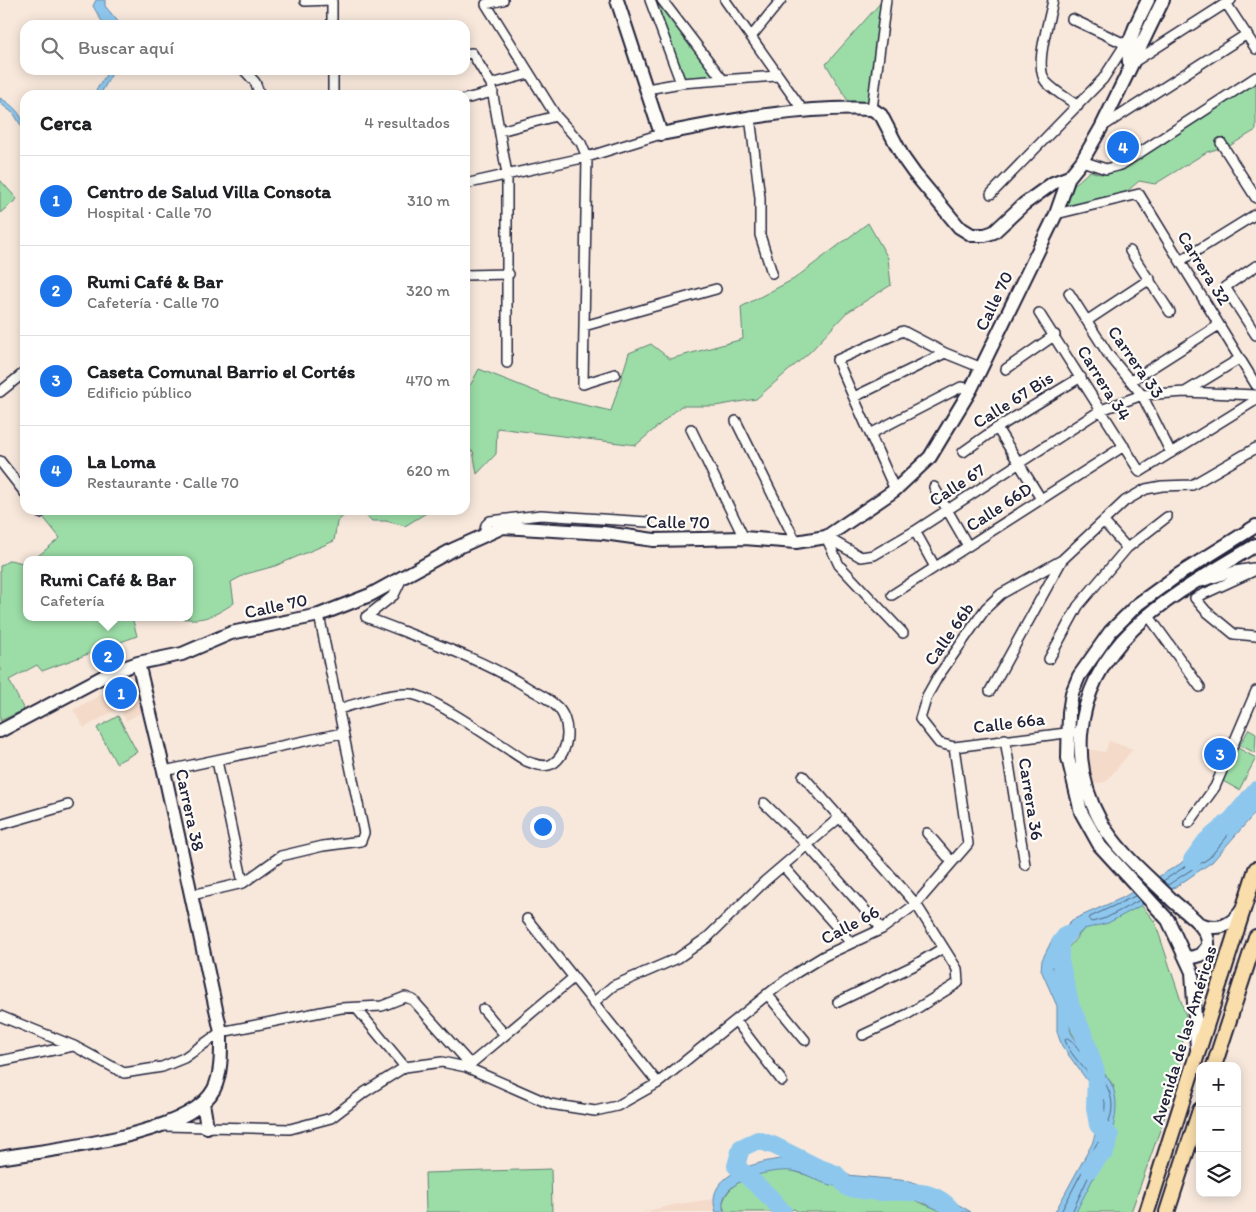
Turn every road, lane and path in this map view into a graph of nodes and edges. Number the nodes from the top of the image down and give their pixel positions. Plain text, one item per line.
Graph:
1 (503, 0) edge
2 (616, 0) edge
3 (650, 0) edge
4 (662, 0) edge
5 (725, 0) edge
6 (768, 0) edge
7 (781, 0) edge
8 (886, 0) edge
9 (1053, 0) edge
10 (1148, 0) edge
11 (1163, 0) edge
12 (305, 1) edge
13 (1229, 1) edge
14 (774, 9) junction
15 (1072, 19) dead end
16 (332, 20) edge
17 (1133, 32) junction
18 (1247, 34) junction
19 (751, 37) junction
20 (1124, 44) junction
21 (1256, 49) edge
22 (470, 54) edge
23 (1130, 65) junction
24 (249, 75) edge
25 (333, 75) edge
26 (531, 76) junction
27 (777, 76) junction
28 (1256, 77) edge
29 (723, 80) junction
30 (681, 84) junction
31 (492, 88) junction
32 (647, 89) junction
33 (258, 90) edge
34 (333, 90) edge
35 (470, 97) edge
36 (1078, 106) junction
37 (802, 109) junction
38 (872, 109) junction
39 (556, 116) junction
40 (750, 116) junction
41 (1101, 128) junction
42 (500, 131) junction
43 (661, 134) junction
44 (1220, 143) dead end
45 (588, 157) junction
46 (1082, 161) junction
47 (507, 174) junction
48 (1069, 177) junction
49 (470, 183) edge
50 (991, 194) dead end
51 (1256, 198) edge
52 (1056, 214) junction
53 (1256, 214) edge
54 (1130, 251) dead end
55 (1180, 261) junction
56 (1255, 268) edge
57 (772, 273) dead end
58 (509, 274) junction
59 (470, 275) edge
60 (1150, 279) junction
61 (716, 289) dead end
62 (1069, 293) dead end
63 (1170, 312) dead end
64 (1040, 313) dead end
65 (1088, 320) junction
66 (1219, 325) junction
67 (584, 326) junction
68 (1256, 335) edge
69 (1055, 336) junction
70 (945, 353) junction
71 (1240, 358) junction
72 (508, 364) dead end
73 (982, 368) junction
74 (1006, 369) dead end
75 (615, 374) dead end
76 (20, 376) edge
77 (1080, 377) junction
78 (1131, 381) junction
79 (1256, 386) edge
80 (971, 389) junction
81 (0, 392) edge
82 (1185, 392) junction
83 (1142, 395) junction
84 (1256, 395) edge
85 (854, 397) junction
86 (1256, 400) edge
87 (1101, 410) junction
88 (736, 421) dead end
89 (997, 428) junction
90 (691, 429) dead end
91 (870, 434) junction
92 (1124, 446) junction
93 (1256, 448) edge
94 (963, 452) dead end
95 (1172, 453) junction
96 (0, 461) edge
97 (1021, 463) junction
98 (20, 487) edge
99 (934, 487) dead end
100 (895, 490) junction
101 (1041, 499) junction
102 (947, 510) junction
103 (1167, 517) dead end
104 (647, 522) dead end
105 (1104, 522) junction
106 (1256, 526) edge
107 (915, 530) junction
108 (484, 535) junction
109 (826, 537) junction
110 (744, 538) junction
111 (796, 542) junction
112 (1256, 545) edge
113 (968, 546) junction
114 (1127, 548) junction
115 (1062, 560) junction
116 (936, 567) junction
117 (1256, 569) edge
118 (402, 578) junction
119 (1187, 587) junction
120 (892, 595) dead end
121 (319, 615) junction
122 (1148, 615) junction
123 (903, 633) dead end
124 (1256, 636) edge
125 (1049, 659) dead end
126 (138, 663) junction
127 (1200, 687) dead end
128 (990, 691) dead end
129 (1256, 692) edge
130 (338, 709) junction
131 (0, 731) edge
132 (1068, 732) junction
133 (1081, 732) junction
134 (342, 733) junction
135 (1005, 739) junction
136 (954, 746) junction
137 (217, 761) junction
138 (164, 771) junction
139 (803, 776) dead end
140 (764, 803) dead end
141 (68, 806) dead end
142 (840, 817) junction
143 (1189, 822) dead end
144 (0, 825) edge
145 (927, 833) dead end
146 (808, 846) junction
147 (952, 862) junction
148 (1025, 864) dead end
149 (783, 866) junction
150 (1256, 869) edge
151 (243, 882) junction
152 (192, 895) junction
153 (916, 904) junction
154 (1244, 907) junction
155 (527, 919) dead end
156 (1200, 924) junction
157 (882, 929) junction
158 (1256, 937) edge
159 (851, 943) junction
160 (944, 948) junction
161 (1184, 955) junction
162 (573, 978) junction
163 (768, 994) junction
164 (838, 1002) dead end
165 (593, 1003) junction
166 (357, 1009) junction
167 (483, 1009) dead end
168 (0, 1016) edge
169 (736, 1021) junction
170 (221, 1032) junction
171 (505, 1035) junction
172 (863, 1035) dead end
173 (805, 1040) dead end
174 (74, 1046) junction
175 (1198, 1053) junction
176 (0, 1061) edge
177 (1215, 1062) edge
178 (468, 1066) junction
179 (405, 1067) junction
180 (782, 1081) dead end
181 (658, 1083) junction
182 (203, 1103) junction
183 (1196, 1122) edge
184 (163, 1126) junction
185 (206, 1127) junction
186 (1168, 1148) junction
187 (1185, 1156) junction
188 (0, 1158) edge
189 (1147, 1212) edge
190 (1167, 1212) edge

1 - 26 street
2 - 32 main road
3 - 30 street
4 - 29 street
5 - 19 street
6 - 14 street
7 - 14 street
8 - 38 street
9 - 36 street
10 - 17 main road, Calle 70
11 - 23 main road, Calle 70
12 - 16 street
13 - 18 street
13 - 23 street
14 - 19 street
15 - 20 street
17 - 20 street
17 - 23 main road, Calle 70
18 - 21 street
18 - 41 street
19 - 27 street
20 - 36 street
22 - 31 street
23 - 41 main road, Calle 70
24 - 33 street
25 - 34 street
26 - 31 street
26 - 39 street
27 - 29 street
27 - 37 street
28 - 46 street
29 - 30 street
30 - 32 street
31 - 35 street
31 - 42 street
32 - 43 main road
36 - 50 street
37 - 38 main road
37 - 40 main road
38 - 48 main road
39 - 42 street
39 - 45 street
40 - 43 main road
40 - 57 street
41 - 46 main road, Calle 70
42 - 47 street
43 - 45 street
44 - 51 street
45 - 47 street
45 - 67 street
46 - 48 main road, Calle 70
47 - 49 street
47 - 58 street
48 - 52 main road, Calle 70
52 - 55 street, Carrera 32
52 - 73 main road, Calle 70
53 - 55 street
54 - 60 street
55 - 66 street, Carrera 32
56 - 68 street
58 - 59 street
58 - 72 street
60 - 63 street
60 - 65 street
61 - 67 street
62 - 65 street, Carrera 33
64 - 69 street, Carrera 34
65 - 78 street, Carrera 33
66 - 71 street, Carrera 32
66 - 78 street
67 - 75 street
69 - 74 street
69 - 77 street, Carrera 34
70 - 73 street
70 - 85 street
70 - 85 street
71 - 79 street, Carrera 32
71 - 82 street
73 - 80 main road, Calle 70
76 - 81 street
77 - 87 street, Carrera 34
77 - 89 street, Calle 67 Bis
78 - 83 street, Carrera 33
80 - 91 street
80 - 100 main road, Calle 70
82 - 83 street, Calle 67
82 - 84 street, Calle 67
83 - 87 street, Calle 67
83 - 95 street, Carrera 33
85 - 91 street
86 - 95 street
87 - 92 street, Carrera 34
87 - 97 street, Calle 67
88 - 111 street
89 - 94 street, Calle 67 Bis
89 - 97 street
90 - 110 street
91 - 100 street
92 - 95 street, Carrera 34
92 - 101 street, Calle 66D
93 - 105 street
96 - 98 street
97 - 101 street
97 - 102 street, Calle 67
99 - 102 street
100 - 109 main road, Calle 70
101 - 113 street, Calle 66D
102 - 107 street, Calle 67
102 - 113 street
103 - 114 street
104 - 108 street
105 - 114 street
105 - 115 street
106 - 132 main road
107 - 109 street, Calle 67
107 - 116 street
108 - 110 main road, Calle 70
108 - 118 main road, Calle 70
109 - 111 main road, Calle 70
109 - 123 street
110 - 111 main road, Calle 70
112 - 119 main road
113 - 116 street, Calle 66D
114 - 125 street
115 - 128 street
115 - 136 street, Calle 66b
116 - 120 street, Calle 66D
117 - 119 street
117 - 124 street
118 - 121 main road, Calle 70
118 - 130 street
119 - 122 main road
121 - 126 main road, Calle 70
121 - 130 street
122 - 127 street
122 - 133 main road
126 - 131 main road, Calle 70
126 - 138 main road, Carrera 38
129 - 143 street
130 - 134 street
132 - 133 street, Calle 66a
132 - 135 street, Calle 66a
132 - 161 main road
133 - 156 main road
134 - 137 street
134 - 151 street
135 - 136 street, Calle 66a
135 - 148 street, Carrera 36
136 - 147 street, Calle 66
137 - 138 street
137 - 151 street
138 - 152 main road, Carrera 38
139 - 142 street
140 - 146 street
141 - 144 street
142 - 146 street
142 - 153 street
145 - 147 street
146 - 149 street
146 - 157 street
147 - 153 street, Calle 66
149 - 159 street
149 - 165 street
150 - 154 main road, Avenida de las Américas
151 - 152 street
152 - 170 main road, Carrera 38
153 - 157 street, Calle 66
153 - 160 street
154 - 156 main road
154 - 175 main road, Avenida de las Américas
155 - 162 street
156 - 161 main road
157 - 159 street, Calle 66
158 - 177 main road
159 - 163 street, Calle 66
160 - 164 street
160 - 172 street
161 - 175 main road
162 - 165 street
162 - 171 street
163 - 169 street, Calle 66
163 - 173 street
165 - 181 street
166 - 170 street
166 - 178 street
166 - 179 street
167 - 171 street
168 - 174 street
169 - 180 street
169 - 181 street, Calle 66
170 - 174 street
170 - 182 main road, Carrera 38
171 - 178 street
174 - 176 street
175 - 186 main road, Avenida de las Américas
178 - 179 street
178 - 181 street, Calle 66
179 - 185 street
182 - 184 main road
182 - 185 main road
183 - 187 main road, Avenida de las Américas
184 - 185 street
184 - 188 main road
186 - 187 main road
186 - 189 main road, Avenida de las Américas
187 - 190 main road, Avenida de las Américas

